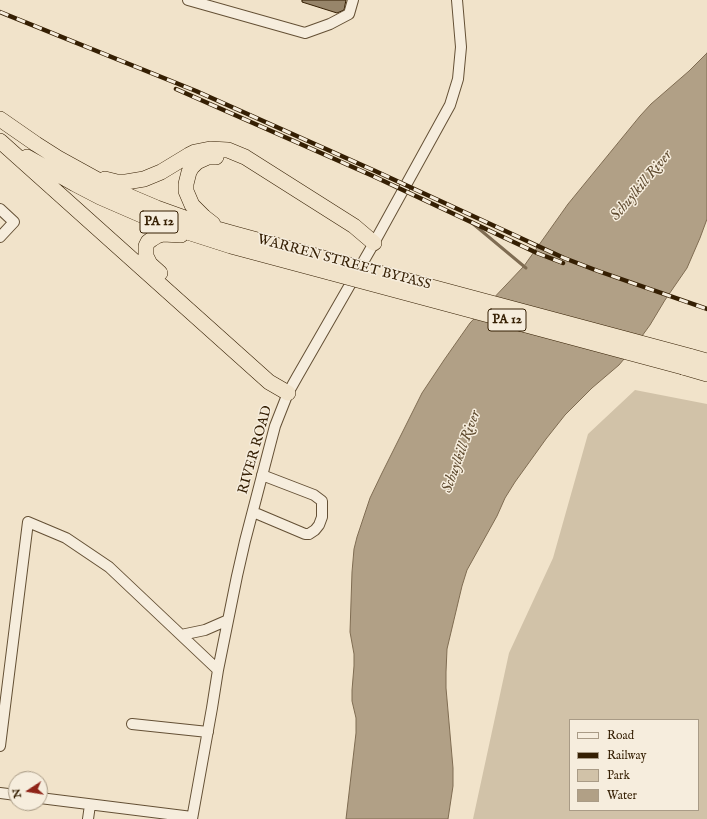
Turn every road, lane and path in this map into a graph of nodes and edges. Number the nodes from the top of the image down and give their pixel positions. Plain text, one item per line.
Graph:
1 (188, 0) edge
2 (353, 0) edge
3 (457, 0) edge
4 (0, 119) edge
5 (0, 140) edge
6 (81, 171) junction
7 (0, 209) edge
8 (235, 234) junction
9 (0, 237) edge
10 (206, 238) junction
11 (374, 243) junction
12 (335, 268) junction
13 (707, 361) edge
14 (686, 362) junction
15 (707, 374) edge
16 (288, 393) junction
17 (262, 475) junction
18 (253, 512) junction
19 (228, 620) junction
20 (181, 635) junction
21 (218, 670) junction
22 (132, 724) dead end
23 (208, 732) junction
24 (0, 746) edge
25 (48, 799) edge
26 (90, 804) junction
27 (192, 818) edge
28 (88, 819) edge

1 - 2 street
3 - 11 street, RIVER ROAD
4 - 6 highway, WARREN STREET BYPASS / PA 12
5 - 10 highway, WARREN STREET BYPASS / PA 12
5 - 16 highway
6 - 8 highway, WARREN STREET BYPASS / PA 12
6 - 11 highway
7 - 9 street
8 - 11 highway
8 - 12 highway, WARREN STREET BYPASS / PA 12
10 - 12 highway, WARREN STREET BYPASS / PA 12
10 - 16 highway
11 - 16 street, RIVER ROAD
12 - 14 highway, WARREN STREET BYPASS / PA 12, bridge
13 - 14 highway, WARREN STREET BYPASS / PA 12
14 - 15 highway, WARREN STREET BYPASS / PA 12
16 - 17 street, RIVER ROAD
17 - 18 street, RIVER ROAD
17 - 18 street
18 - 19 street, RIVER ROAD
19 - 20 street
19 - 21 street, RIVER ROAD
20 - 21 street
20 - 24 street
21 - 23 street, RIVER ROAD
22 - 23 street
23 - 27 street, RIVER ROAD
25 - 26 street
26 - 27 street
26 - 28 street

